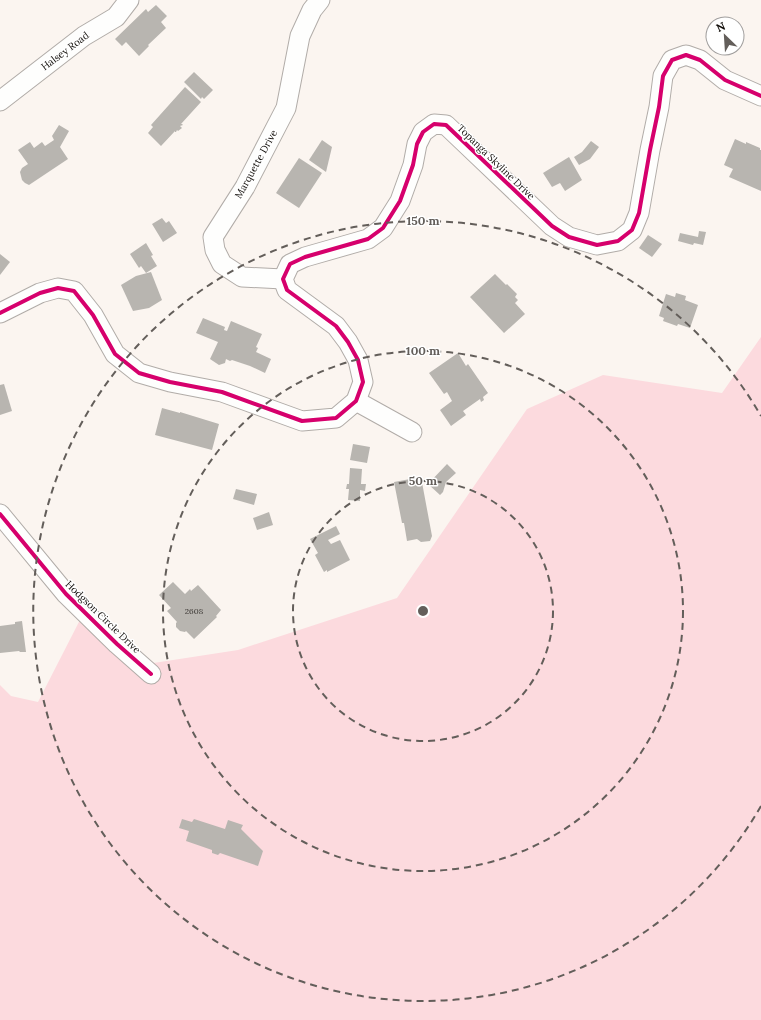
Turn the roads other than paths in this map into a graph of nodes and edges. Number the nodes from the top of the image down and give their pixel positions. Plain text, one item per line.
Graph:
1 (128, 0) edge
2 (320, 0) edge
3 (761, 96) edge
4 (0, 101) edge
5 (283, 279) junction
6 (0, 313) edge
7 (356, 401) junction
8 (412, 432) dead end
9 (0, 514) edge
10 (151, 674) dead end

1 - 4 street, Halsey Road
2 - 5 street, Marquette Drive
3 - 5 street, Topanga Skyline Drive
5 - 7 street
6 - 7 street
7 - 8 street
9 - 10 street, Hodgson Circle Drive

